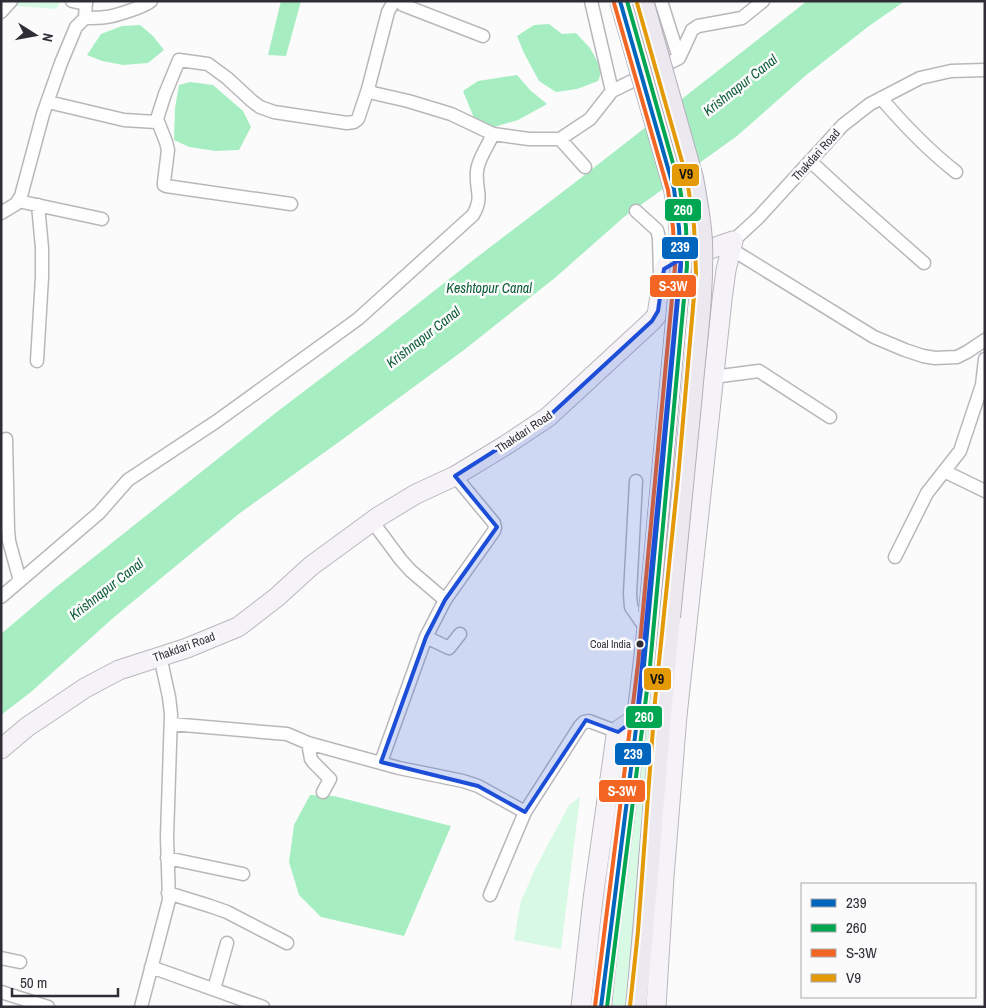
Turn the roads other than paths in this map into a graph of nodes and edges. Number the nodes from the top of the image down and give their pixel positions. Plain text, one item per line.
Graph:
1 (11, 1) edge
2 (72, 1) edge
3 (151, 1) edge
4 (591, 1) edge
5 (620, 1) edge
6 (643, 1) edge
7 (661, 1) edge
8 (763, 1) edge
9 (86, 2) edge
10 (399, 2) edge
11 (1, 12) edge
12 (86, 18) junction
13 (484, 36) dead end
14 (680, 58) junction
15 (985, 70) edge
16 (368, 89) junction
17 (612, 91) junction
18 (881, 98) junction
19 (48, 102) junction
20 (157, 119) junction
21 (494, 134) junction
22 (560, 139) junction
23 (810, 161) junction
24 (586, 167) dead end
25 (956, 172) dead end
26 (18, 201) junction
27 (291, 204) dead end
28 (38, 205) junction
29 (636, 211) dead end
30 (1, 213) edge
31 (102, 219) dead end
32 (732, 245) junction
33 (924, 263) dead end
34 (661, 292) junction
35 (985, 340) edge
36 (985, 359) edge
37 (37, 361) dead end
38 (713, 377) junction
39 (830, 417) dead end
40 (6, 439) dead end
41 (944, 471) junction
42 (455, 476) junction
43 (636, 481) dead end
44 (985, 491) edge
45 (372, 521) junction
46 (895, 557) dead end
47 (20, 581) junction
48 (1, 597) edge
49 (445, 600) junction
50 (648, 621) junction
51 (460, 634) dead end
52 (426, 637) junction
53 (160, 656) junction
54 (637, 718) junction
55 (171, 724) junction
56 (618, 732) junction
57 (308, 743) junction
58 (1, 749) edge
59 (381, 762) junction
60 (324, 792) dead end
61 (525, 812) junction
62 (167, 858) junction
63 (243, 874) dead end
64 (168, 893) junction
65 (490, 895) dead end
66 (227, 943) dead end
67 (287, 943) dead end
68 (1, 958) edge
69 (20, 962) dead end
70 (151, 967) junction
71 (214, 989) junction
72 (1, 992) edge
73 (48, 1007) edge
74 (141, 1007) edge
75 (263, 1007) edge
76 (581, 1007) edge
77 (601, 1007) edge
78 (636, 1007) edge
79 (656, 1007) edge

1 - 11 street
2 - 9 street
3 - 12 street
4 - 17 street
5 - 50 main road, bridge
6 - 78 main road, bridge
7 - 14 street
8 - 14 street
9 - 12 street
10 - 13 street
10 - 16 street
12 - 19 street
14 - 17 street
15 - 18 street, Thakdari Road
16 - 20 street
16 - 21 street
17 - 22 street
18 - 23 street, Thakdari Road
18 - 25 street
19 - 20 street
19 - 26 street
20 - 27 street
21 - 22 street
21 - 47 street
22 - 24 street
23 - 32 street, Thakdari Road
23 - 33 street
26 - 28 street
26 - 30 street
28 - 31 street
28 - 37 street
29 - 34 street
32 - 34 street, Thakdari Road
32 - 35 street
32 - 38 street
34 - 42 street, Thakdari Road
36 - 41 street
38 - 39 street
38 - 79 street
40 - 47 street
41 - 44 street
41 - 46 street
42 - 45 street, Thakdari Road
42 - 49 street
43 - 50 street
45 - 49 street
45 - 53 street, Thakdari Road
47 - 48 street
49 - 52 street
50 - 54 main road
51 - 52 street
52 - 59 street
53 - 55 street
53 - 58 street, Thakdari Road
54 - 56 street
54 - 77 main road
55 - 57 street
55 - 62 street
56 - 61 street
56 - 76 street
57 - 59 street
57 - 60 street
59 - 61 street
61 - 65 street
62 - 63 street
62 - 64 street
64 - 67 street
64 - 70 street
66 - 71 street
68 - 69 street
70 - 71 street
70 - 74 street
71 - 75 street
72 - 73 street

